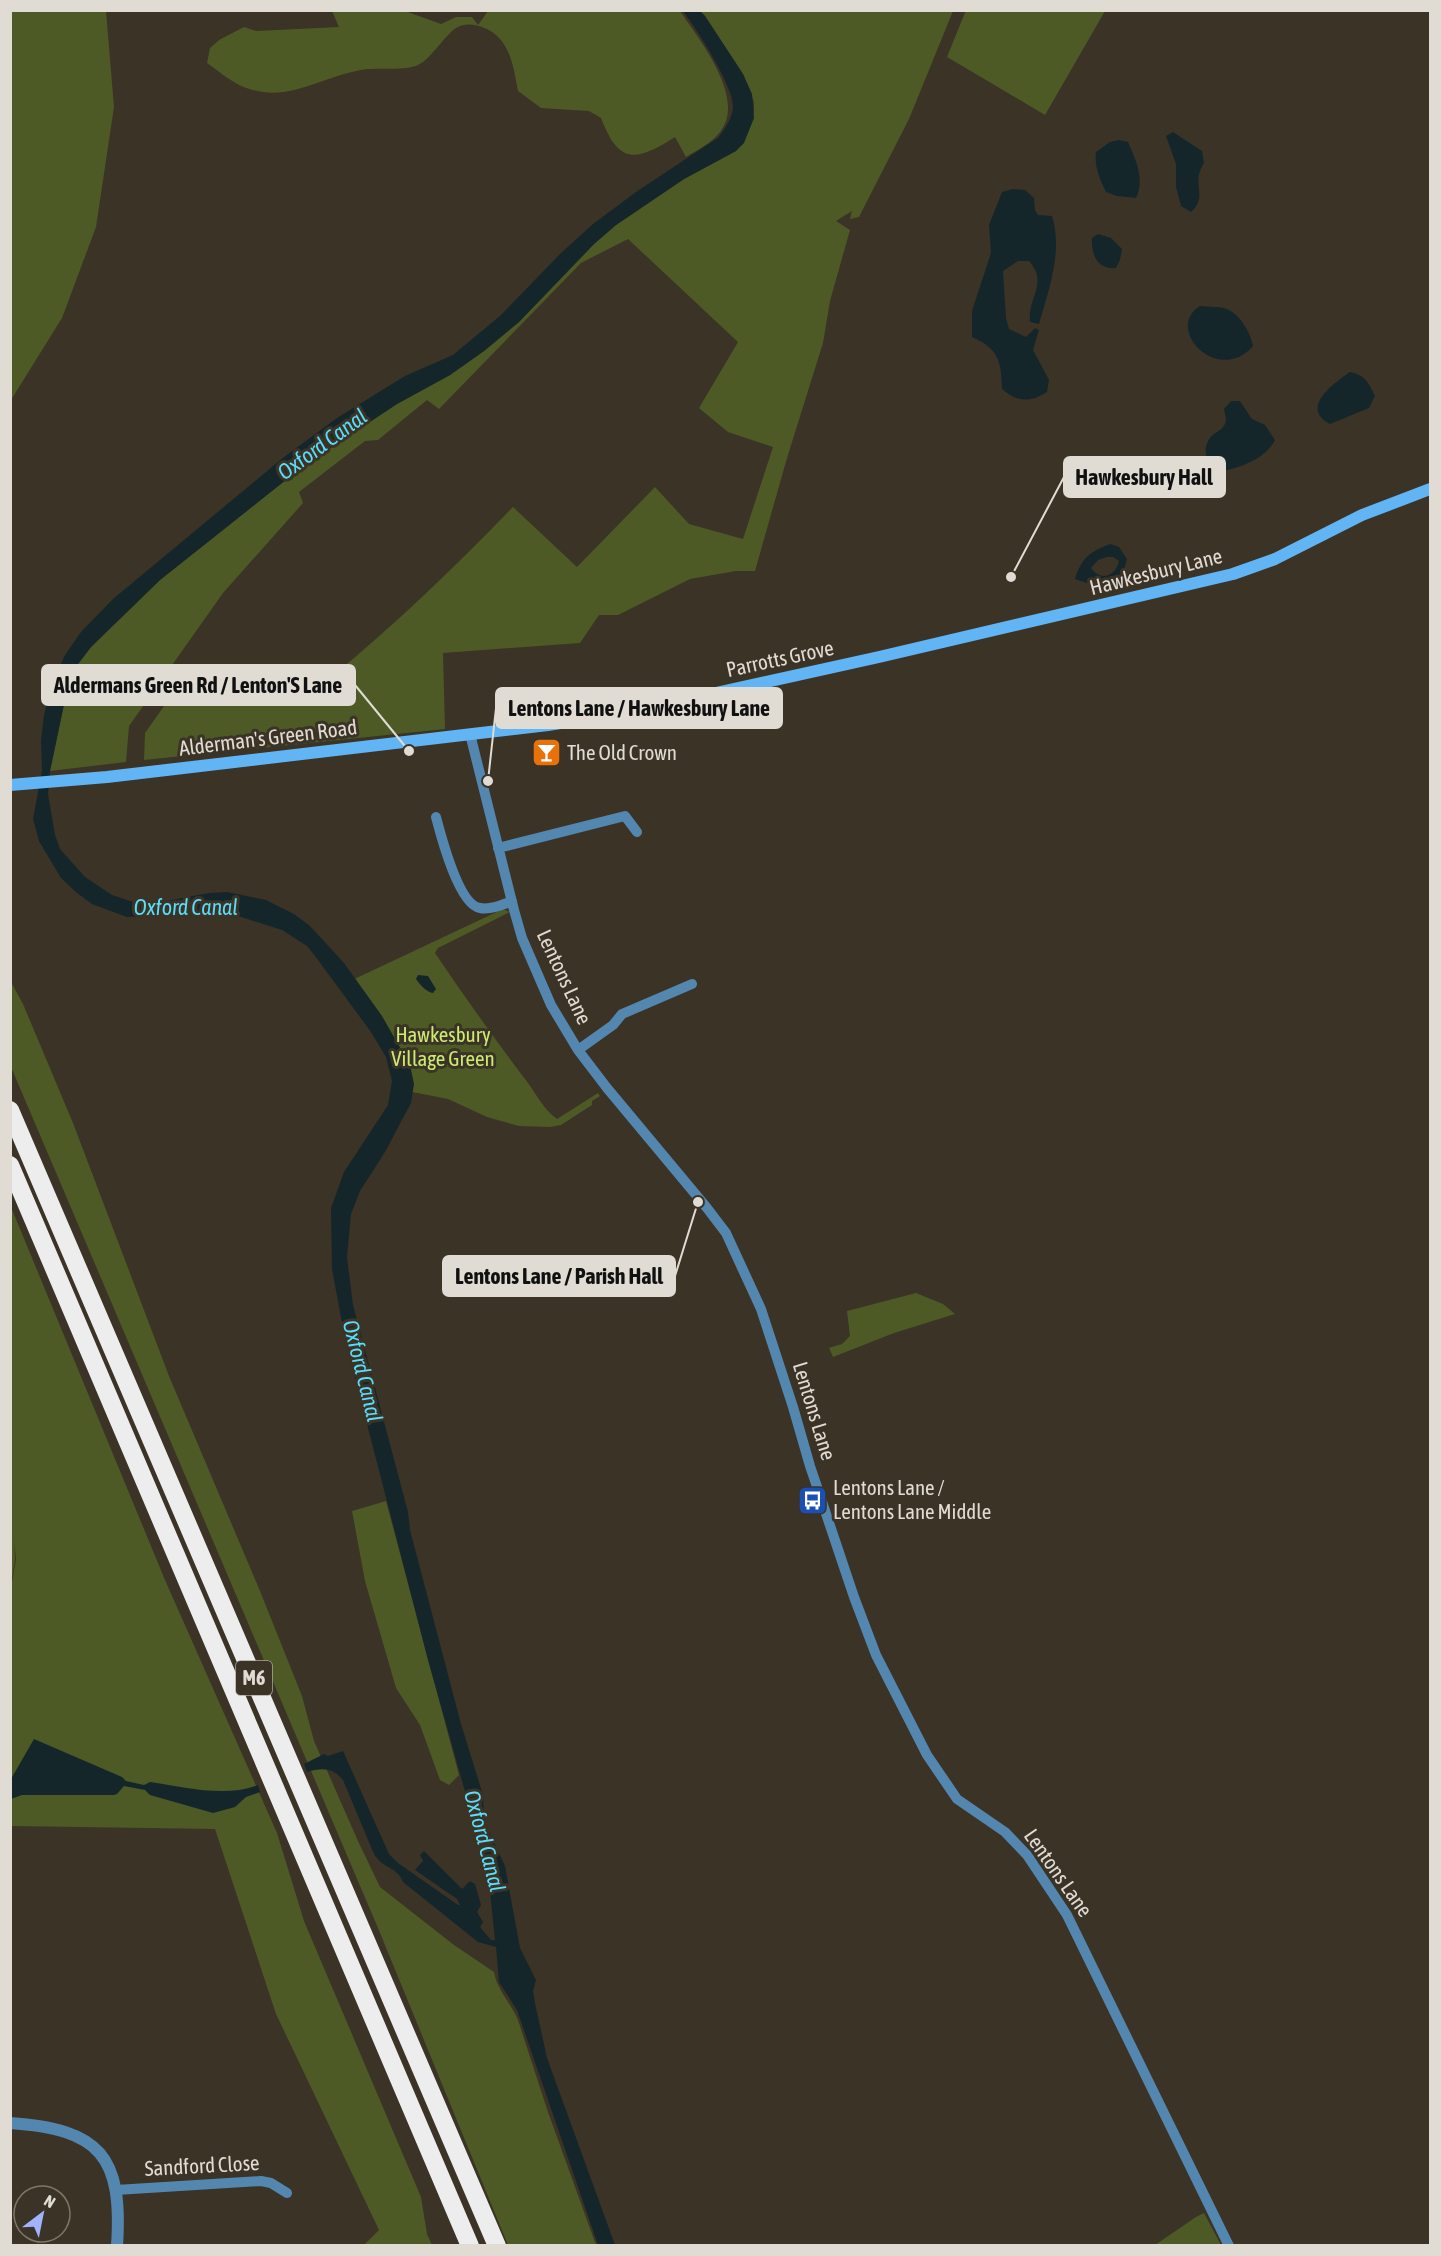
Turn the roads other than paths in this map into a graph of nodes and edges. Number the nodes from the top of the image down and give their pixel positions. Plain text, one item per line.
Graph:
1 (1431, 489) edge
2 (879, 657) joint
3 (470, 734) junction
4 (10, 785) edge
5 (436, 817) dead end
6 (637, 832) dead end
7 (498, 848) junction
8 (512, 901) junction
9 (689, 987) dead end
10 (578, 1050) junction
11 (10, 1110) edge
12 (10, 1165) edge
13 (10, 2124) edge
14 (116, 2190) junction
15 (287, 2193) dead end
16 (117, 2246) edge
17 (470, 2246) edge
18 (496, 2246) edge
19 (1229, 2246) edge

1 - 2 main road, Hawkesbury Lane
2 - 3 main road, Parrotts Grove
3 - 4 main road, Alderman's Green Road
3 - 7 street, Lentons Lane
5 - 8 street
6 - 7 street
7 - 8 street, Lentons Lane
8 - 10 street, Lentons Lane
9 - 10 street
10 - 19 street, Lentons Lane
11 - 18 highway, M6
12 - 17 highway, M6
13 - 14 street
14 - 15 street, Sandford Close
14 - 16 street

